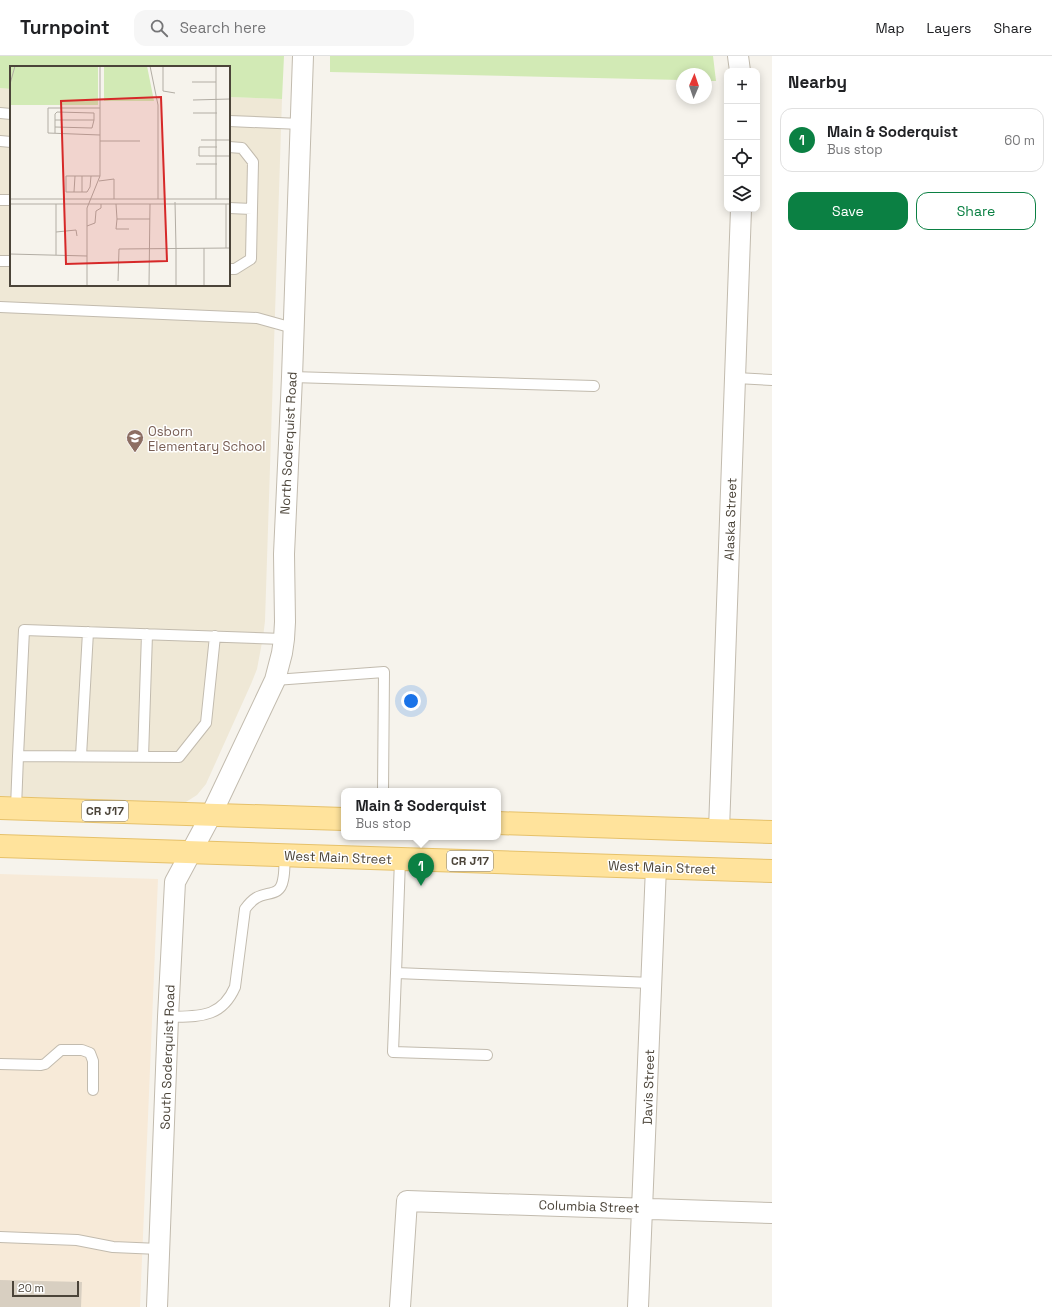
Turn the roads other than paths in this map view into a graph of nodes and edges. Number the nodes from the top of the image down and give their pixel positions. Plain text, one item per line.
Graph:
1 (303, 56) edge
2 (738, 56) edge
3 (740, 68) edge
4 (0, 113) edge
5 (10, 114) edge
6 (230, 121) edge
7 (301, 124) junction
8 (0, 141) edge
9 (10, 142) edge
10 (230, 147) edge
11 (230, 208) edge
12 (252, 209) junction
13 (741, 212) edge
14 (230, 269) edge
15 (0, 307) edge
16 (293, 328) junction
17 (292, 377) junction
18 (736, 378) junction
19 (772, 380) edge
20 (594, 386) dead end
21 (88, 632) junction
22 (147, 634) junction
23 (216, 636) junction
24 (284, 639) junction
25 (275, 680) junction
26 (18, 756) junction
27 (81, 756) junction
28 (143, 757) junction
29 (383, 788) edge
30 (8, 808) edge
31 (211, 815) junction
32 (341, 819) edge
33 (501, 823) edge
34 (719, 830) junction
35 (772, 832) edge
36 (0, 846) edge
37 (192, 852) junction
38 (285, 855) junction
39 (400, 859) junction
40 (656, 867) junction
41 (772, 871) edge
42 (396, 973) junction
43 (652, 983) junction
44 (168, 1017) junction
45 (487, 1055) dead end
46 (0, 1064) edge
47 (93, 1090) dead end
48 (643, 1208) junction
49 (772, 1213) edge
50 (0, 1237) edge
51 (159, 1249) junction
52 (157, 1307) edge
53 (400, 1307) edge
54 (638, 1307) edge

1 - 7 street, North Soderquist Road
2 - 3 street
4 - 5 lane
6 - 7 lane
7 - 16 street, North Soderquist Road
8 - 9 lane
10 - 12 lane
11 - 12 lane
12 - 14 lane
13 - 18 street, Alaska Street
15 - 16 lane
16 - 17 street, North Soderquist Road
17 - 20 lane
17 - 24 street, North Soderquist Road
18 - 19 lane
18 - 34 street, Alaska Street
21 - 22 lane
21 - 26 lane
21 - 27 lane
22 - 23 lane
22 - 28 lane
23 - 24 lane
23 - 28 lane
24 - 25 street, North Soderquist Road
25 - 29 lane
25 - 31 street, North Soderquist Road
26 - 27 lane
26 - 30 lane
27 - 28 lane
30 - 31 main road, CR J17
31 - 32 main road, CR J17
31 - 37 street, South Soderquist Road
33 - 34 main road
34 - 35 main road
36 - 37 main road, West Main Street / CR J17
37 - 38 main road, West Main Street / CR J17
37 - 44 street, South Soderquist Road
38 - 39 main road, West Main Street / CR J17
38 - 44 lane
39 - 40 main road, West Main Street / CR J17
39 - 42 lane
40 - 41 main road, West Main Street / CR J17
40 - 43 street, Davis Street
42 - 43 lane
42 - 45 lane
43 - 48 street, Davis Street
44 - 51 street, South Soderquist Road
46 - 47 lane
48 - 49 street, Columbia Street
48 - 53 street, Columbia Street
48 - 54 street, Davis Street
50 - 51 lane
51 - 52 street, South Soderquist Road

